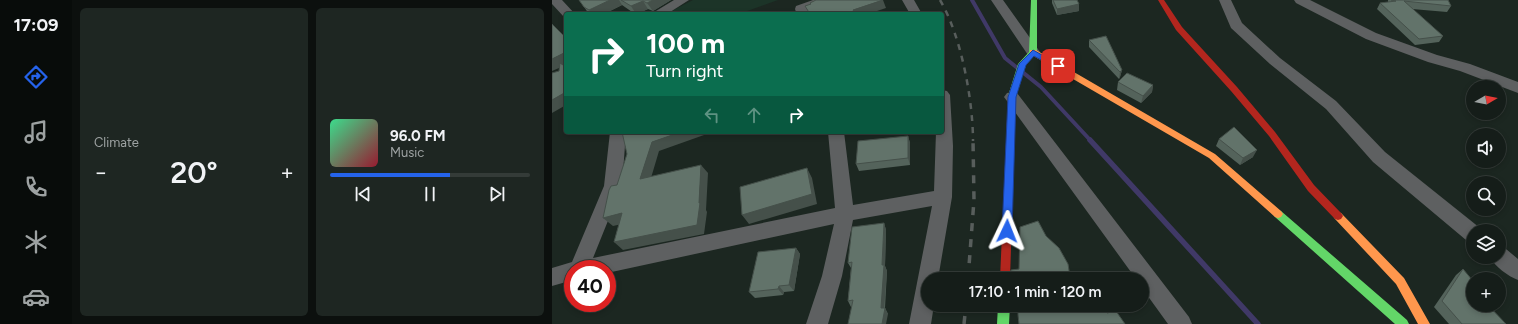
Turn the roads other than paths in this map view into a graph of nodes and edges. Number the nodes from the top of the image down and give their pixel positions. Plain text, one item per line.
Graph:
1 (555, 0) edge
2 (683, 0) edge
3 (824, 0) edge
4 (908, 0) edge
5 (997, 0) edge
6 (1011, 0) edge
7 (1034, 0) edge
8 (1161, 0) edge
9 (1225, 0) edge
10 (1300, 0) edge
11 (800, 8) edge
12 (567, 12) edge
13 (661, 12) edge
14 (915, 12) edge
15 (1033, 52) junction
16 (1518, 88) edge
17 (1013, 93) junction
18 (944, 129) edge
19 (618, 134) edge
20 (836, 134) edge
21 (943, 197) junction
22 (845, 214) junction
23 (1466, 228) edge
24 (584, 260) edge
25 (1506, 261) edge
26 (616, 262) edge
27 (1518, 271) edge
28 (929, 272) edge
29 (1005, 272) edge
30 (564, 274) edge
31 (552, 277) edge
32 (922, 312) edge
33 (1004, 312) edge
34 (817, 324) edge
35 (920, 324) edge
36 (1003, 324) edge
37 (1181, 324) edge
38 (1403, 324) edge
39 (1424, 324) edge

1 - 12 street
2 - 13 street
3 - 11 street
4 - 14 street
5 - 15 street
6 - 15 street
7 - 15 street
8 - 39 street
9 - 23 street
10 - 16 street
15 - 17 street
15 - 38 street
17 - 29 street
17 - 37 street
18 - 21 street
19 - 24 street
20 - 22 street
21 - 22 street
21 - 28 street
22 - 26 street
22 - 34 street
25 - 27 street
30 - 31 street
32 - 35 street
33 - 36 street

